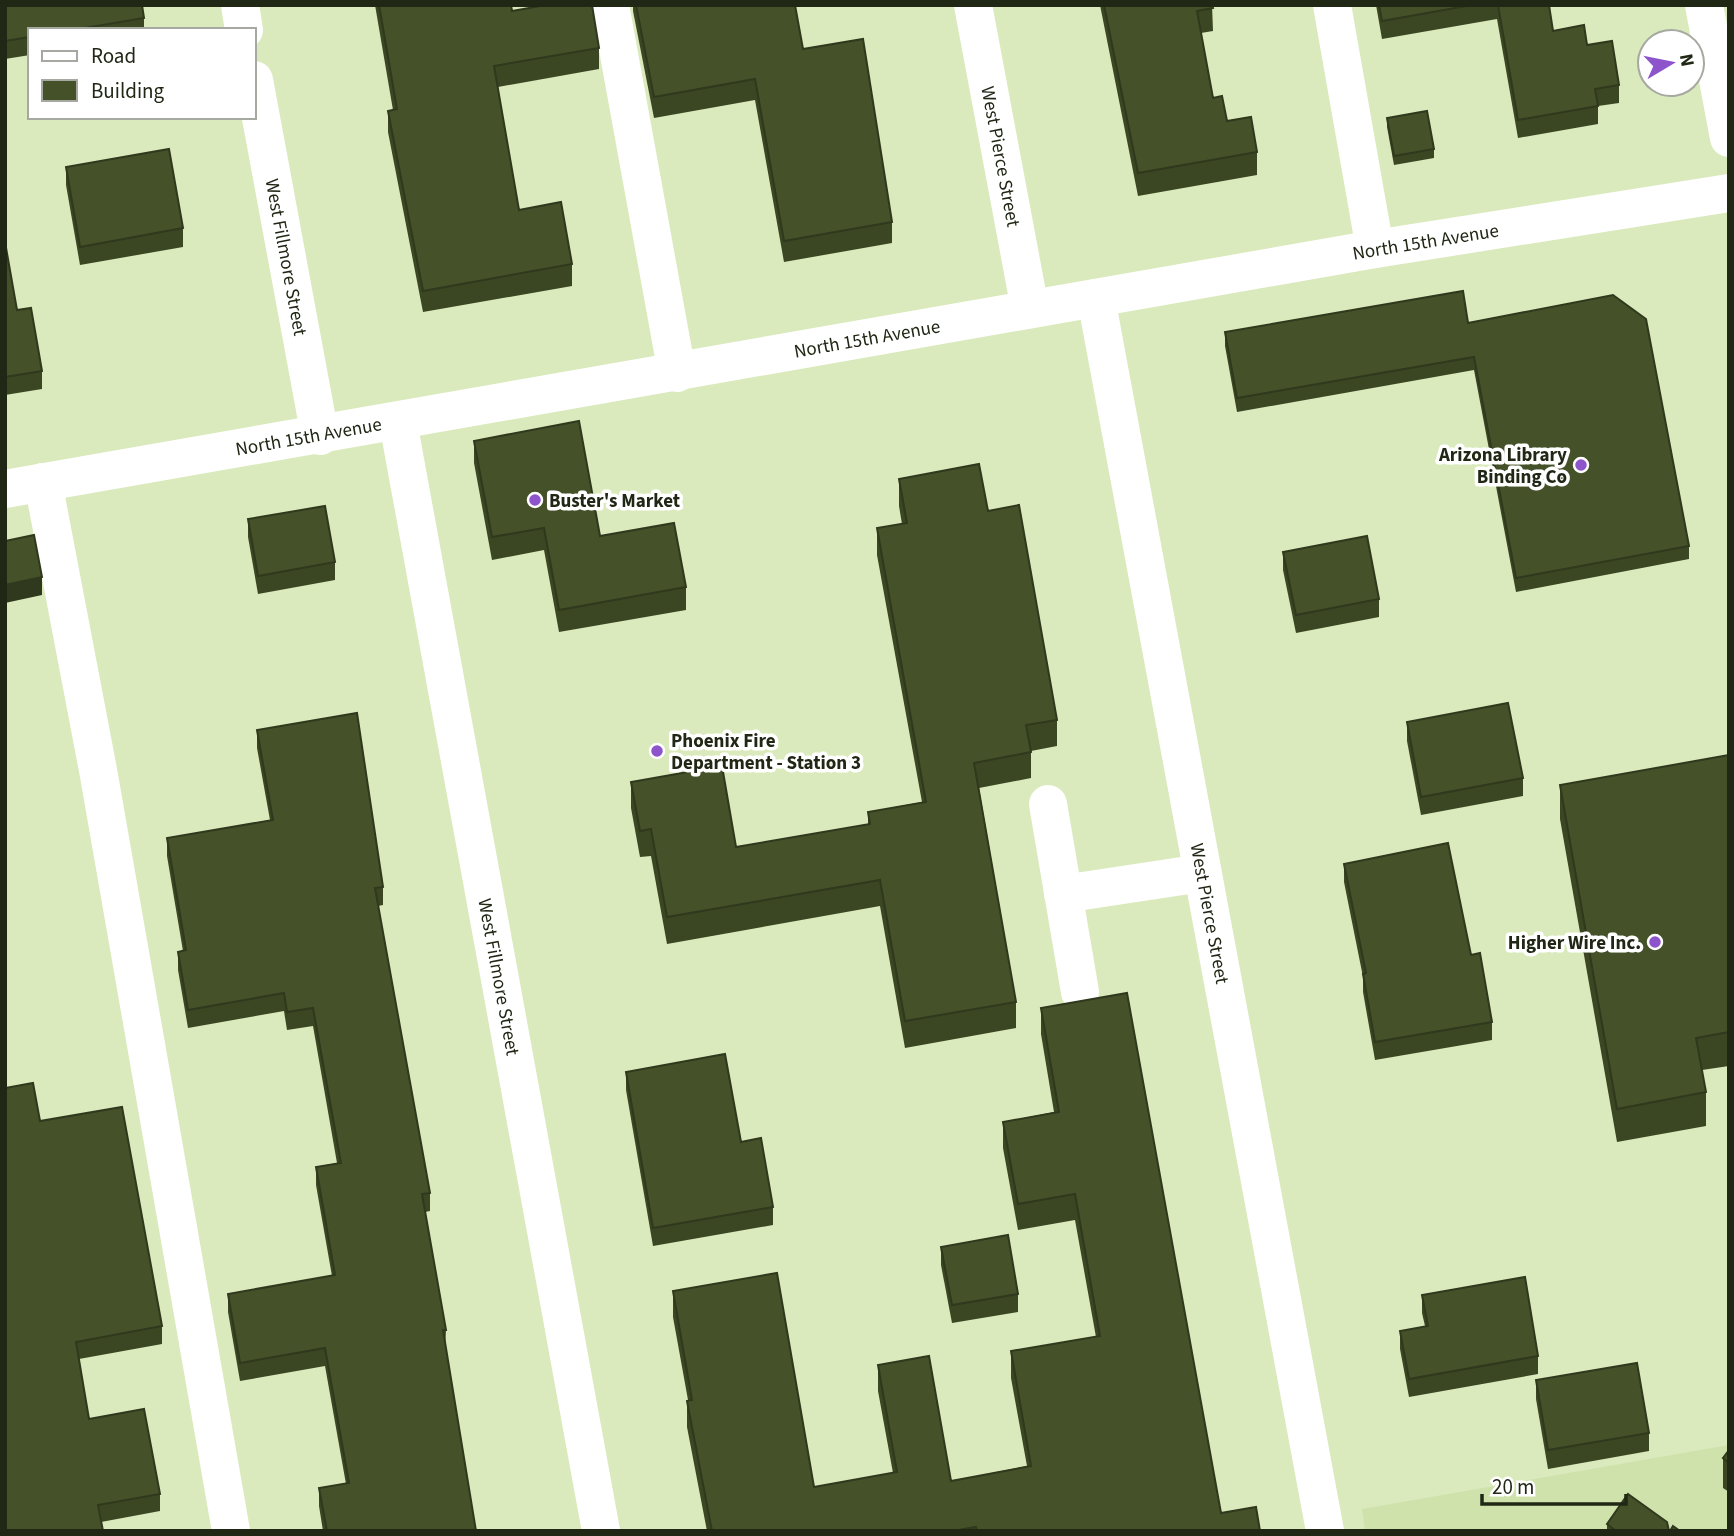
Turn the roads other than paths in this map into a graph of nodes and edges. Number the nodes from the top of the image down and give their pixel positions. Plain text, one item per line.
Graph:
1 (240, 5) edge
2 (610, 5) edge
3 (973, 5) edge
4 (1332, 5) edge
5 (1704, 5) edge
6 (244, 28) edge
7 (256, 91) edge
8 (1729, 138) edge
9 (1729, 193) edge
10 (1376, 249) junction
11 (1096, 298) junction
12 (1030, 309) junction
13 (677, 373) junction
14 (397, 422) junction
15 (320, 436) junction
16 (43, 482) junction
17 (5, 489) edge
18 (1048, 804) dead end
19 (1202, 873) junction
20 (1063, 894) junction
21 (1080, 992) dead end
22 (231, 1531) edge
23 (601, 1531) edge
24 (1325, 1531) edge

1 - 6 street
2 - 13 street
3 - 12 street, West Pierce Street
4 - 10 street
5 - 8 street
7 - 15 street, West Fillmore Street
9 - 10 street, North 15th Avenue
10 - 11 street, North 15th Avenue
11 - 12 street, North 15th Avenue
11 - 19 street, West Pierce Street
12 - 13 street, North 15th Avenue
13 - 14 street, North 15th Avenue
14 - 15 street, North 15th Avenue
14 - 23 street, West Fillmore Street
15 - 16 street, North 15th Avenue
16 - 17 street, North 15th Avenue
16 - 22 street
18 - 20 street
19 - 20 street
19 - 24 street, West Pierce Street
20 - 21 street

